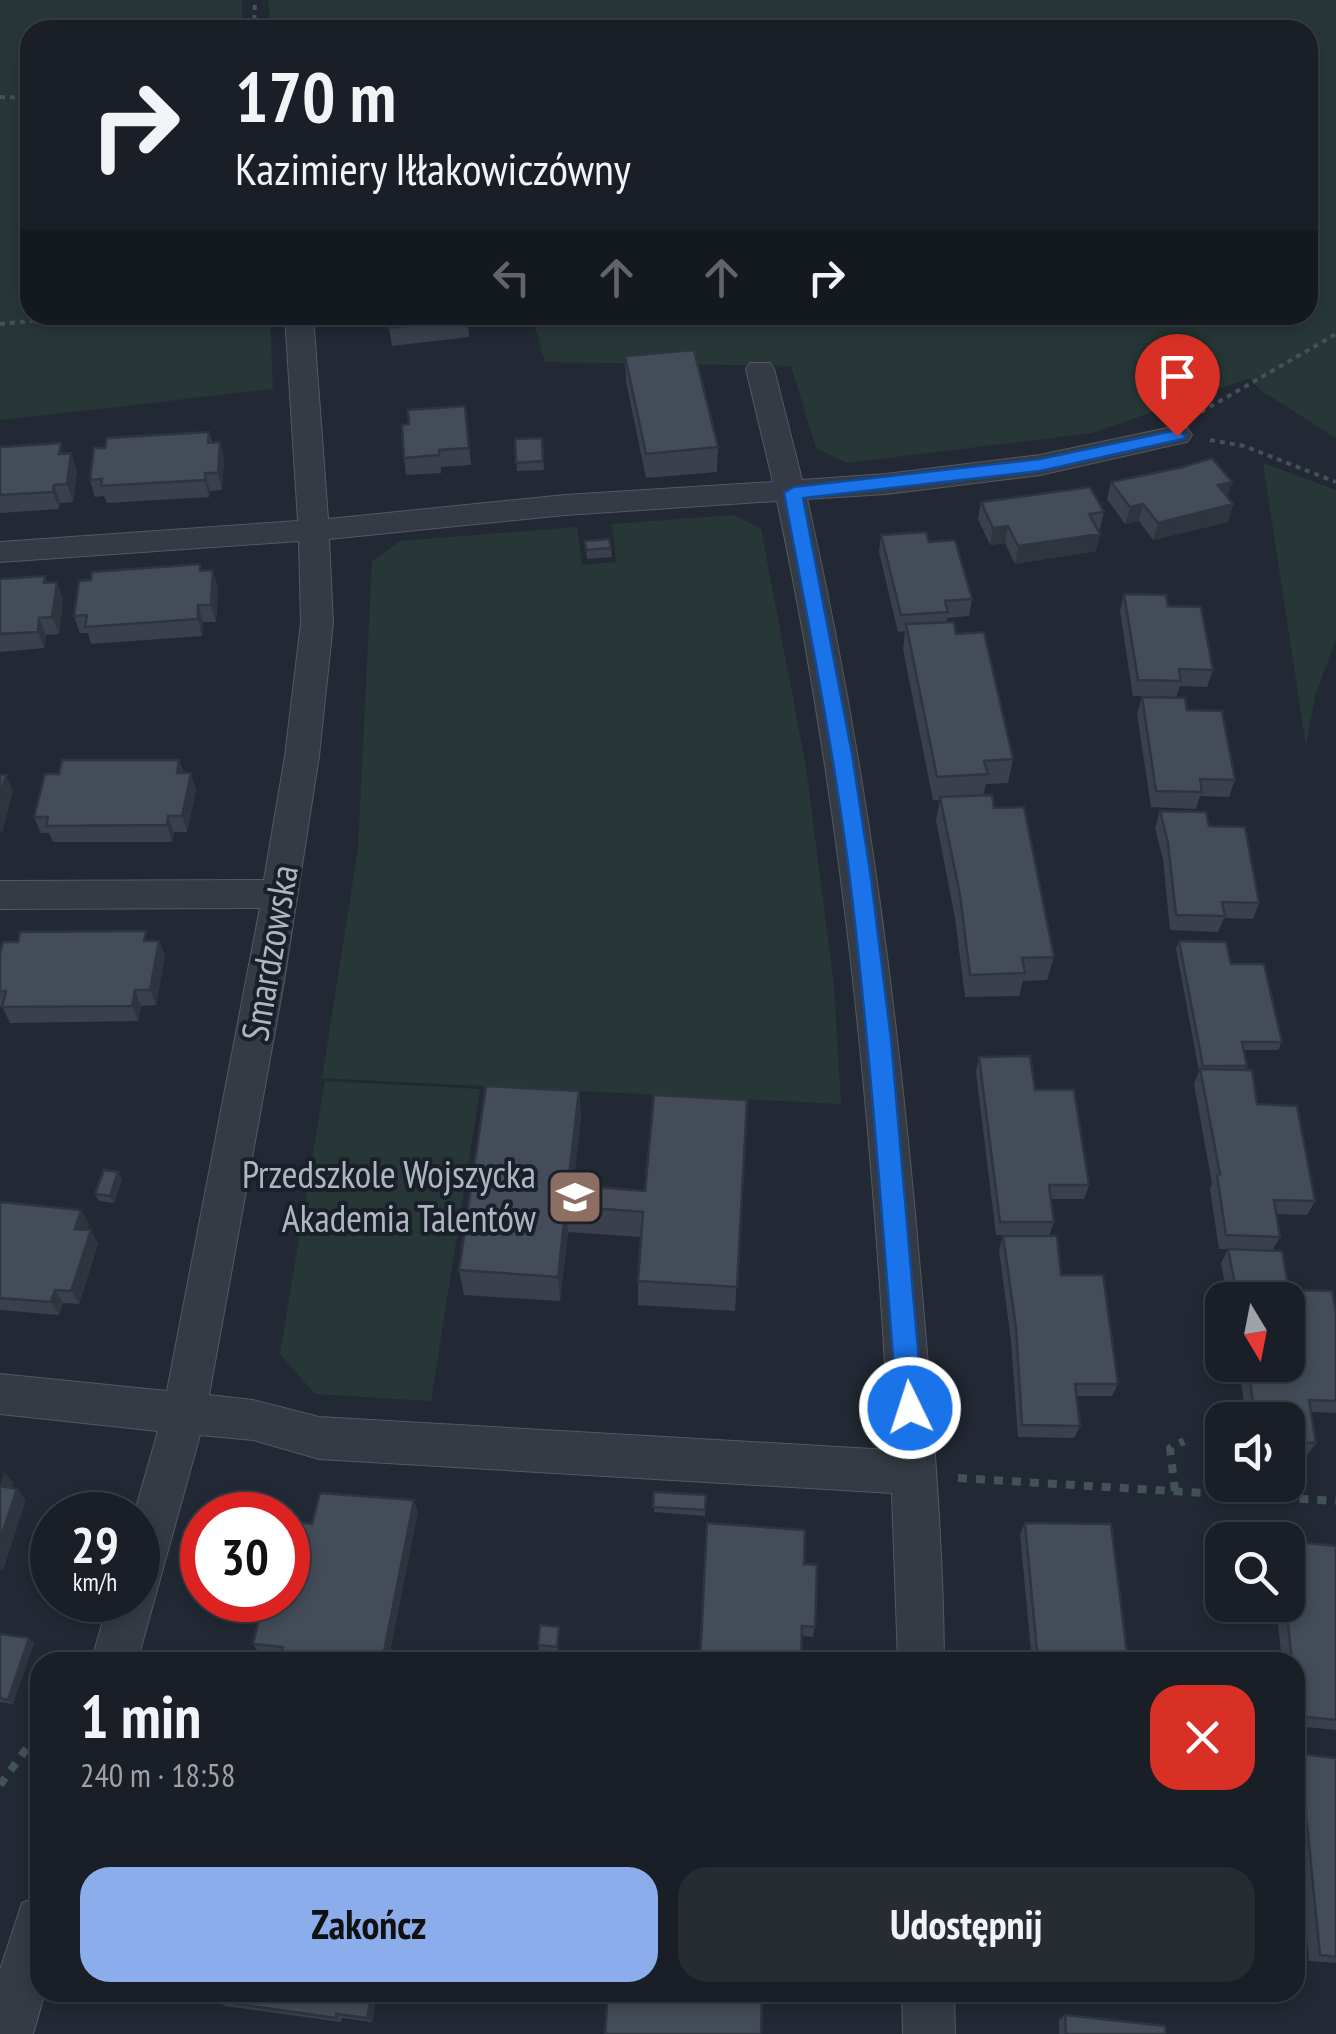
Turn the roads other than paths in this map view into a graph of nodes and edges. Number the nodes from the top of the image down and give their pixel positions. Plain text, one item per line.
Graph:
1 (300, 325) edge
2 (760, 370) dead end
3 (1177, 436) road end
4 (793, 493) junction
5 (315, 530) junction
6 (0, 552) edge
7 (280, 894) junction
8 (0, 895) edge
9 (0, 1394) edge
10 (185, 1412) junction
11 (914, 1473) junction
12 (160, 1501) edge
13 (126, 1622) edge
14 (117, 1652) edge
15 (921, 1652) edge
16 (30, 1954) edge
17 (928, 2002) edge
18 (6, 2034) edge
19 (929, 2034) edge

1 - 5 street, Smardzowska
2 - 4 street
3 - 4 street
4 - 5 street
4 - 11 street
5 - 6 street
5 - 7 street, Smardzowska
7 - 8 street
7 - 10 street, Smardzowska
9 - 10 street
10 - 11 street
10 - 12 street, Smardzowska
11 - 15 street
13 - 14 street
16 - 18 street
17 - 19 street

